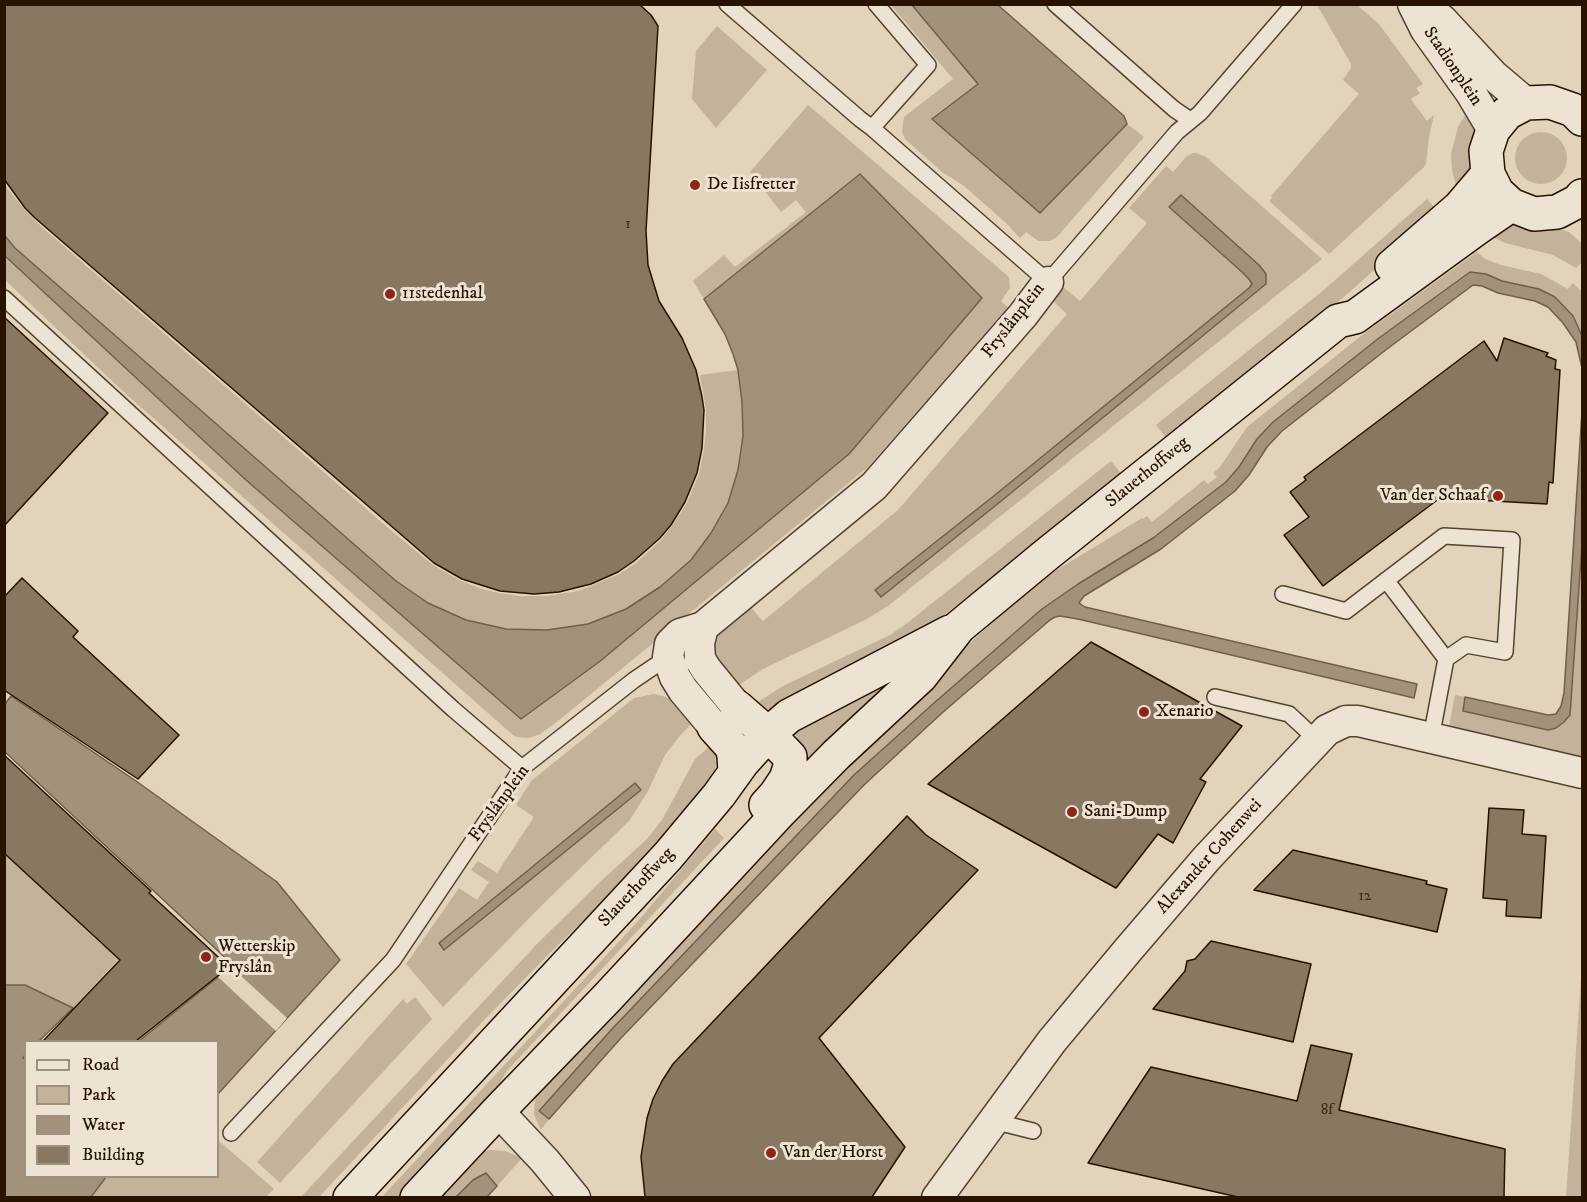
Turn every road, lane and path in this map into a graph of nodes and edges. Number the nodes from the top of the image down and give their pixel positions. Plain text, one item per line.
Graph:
1 (727, 4) edge
2 (876, 4) edge
3 (1055, 4) edge
4 (1294, 4) edge
5 (1413, 4) edge
6 (1422, 4) edge
7 (1526, 103) junction
8 (1579, 111) edge
9 (1190, 120) junction
10 (872, 128) junction
11 (1493, 130) junction
12 (1488, 174) junction
13 (1581, 202) edge
14 (1511, 205) junction
15 (1048, 282) junction
16 (4, 298) edge
17 (1338, 321) junction
18 (1386, 580) junction
19 (1283, 594) dead end
20 (959, 627) junction
21 (691, 651) junction
22 (1446, 659) junction
23 (1215, 697) dead end
24 (725, 717) junction
25 (768, 734) junction
26 (1431, 738) junction
27 (1317, 740) junction
28 (522, 768) junction
29 (735, 773) junction
30 (1582, 773) edge
31 (740, 855) junction
32 (498, 1111) junction
33 (993, 1121) junction
34 (1033, 1131) dead end
35 (231, 1133) dead end
36 (350, 1197) edge
37 (417, 1197) edge
38 (575, 1197) edge
39 (937, 1197) edge

1 - 10 lane, Fryslânplein
2 - 10 lane
3 - 9 lane
4 - 9 lane
5 - 11 street, Stadionplein
6 - 7 street, Stadionplein
7 - 8 main road
7 - 11 main road
9 - 15 lane
10 - 15 lane, Fryslânplein
11 - 12 main road
12 - 14 main road
12 - 17 main road, Slauerhoffweg
13 - 14 main road
14 - 17 main road, Slauerhoffweg
15 - 21 street, Fryslânplein
16 - 28 lane
17 - 20 main road, Slauerhoffweg
18 - 19 lane
18 - 22 lane
18 - 22 lane
20 - 25 main road, Slauerhoffweg
20 - 31 main road, Slauerhoffweg
21 - 24 street
21 - 24 street
21 - 28 lane, Fryslânplein
22 - 26 lane
23 - 27 lane
24 - 25 main road
24 - 29 main road
25 - 29 main road, Slauerhoffweg
25 - 31 main road
26 - 27 street, Alexander Cohenwei
26 - 30 street, Alexander Cohenwei
27 - 33 street, Alexander Cohenwei
28 - 35 lane, Fryslânplein
29 - 36 main road, Slauerhoffweg
31 - 32 main road, Slauerhoffweg
32 - 37 main road, Slauerhoffweg
32 - 38 street
33 - 34 lane
33 - 39 street, Alexander Cohenwei

